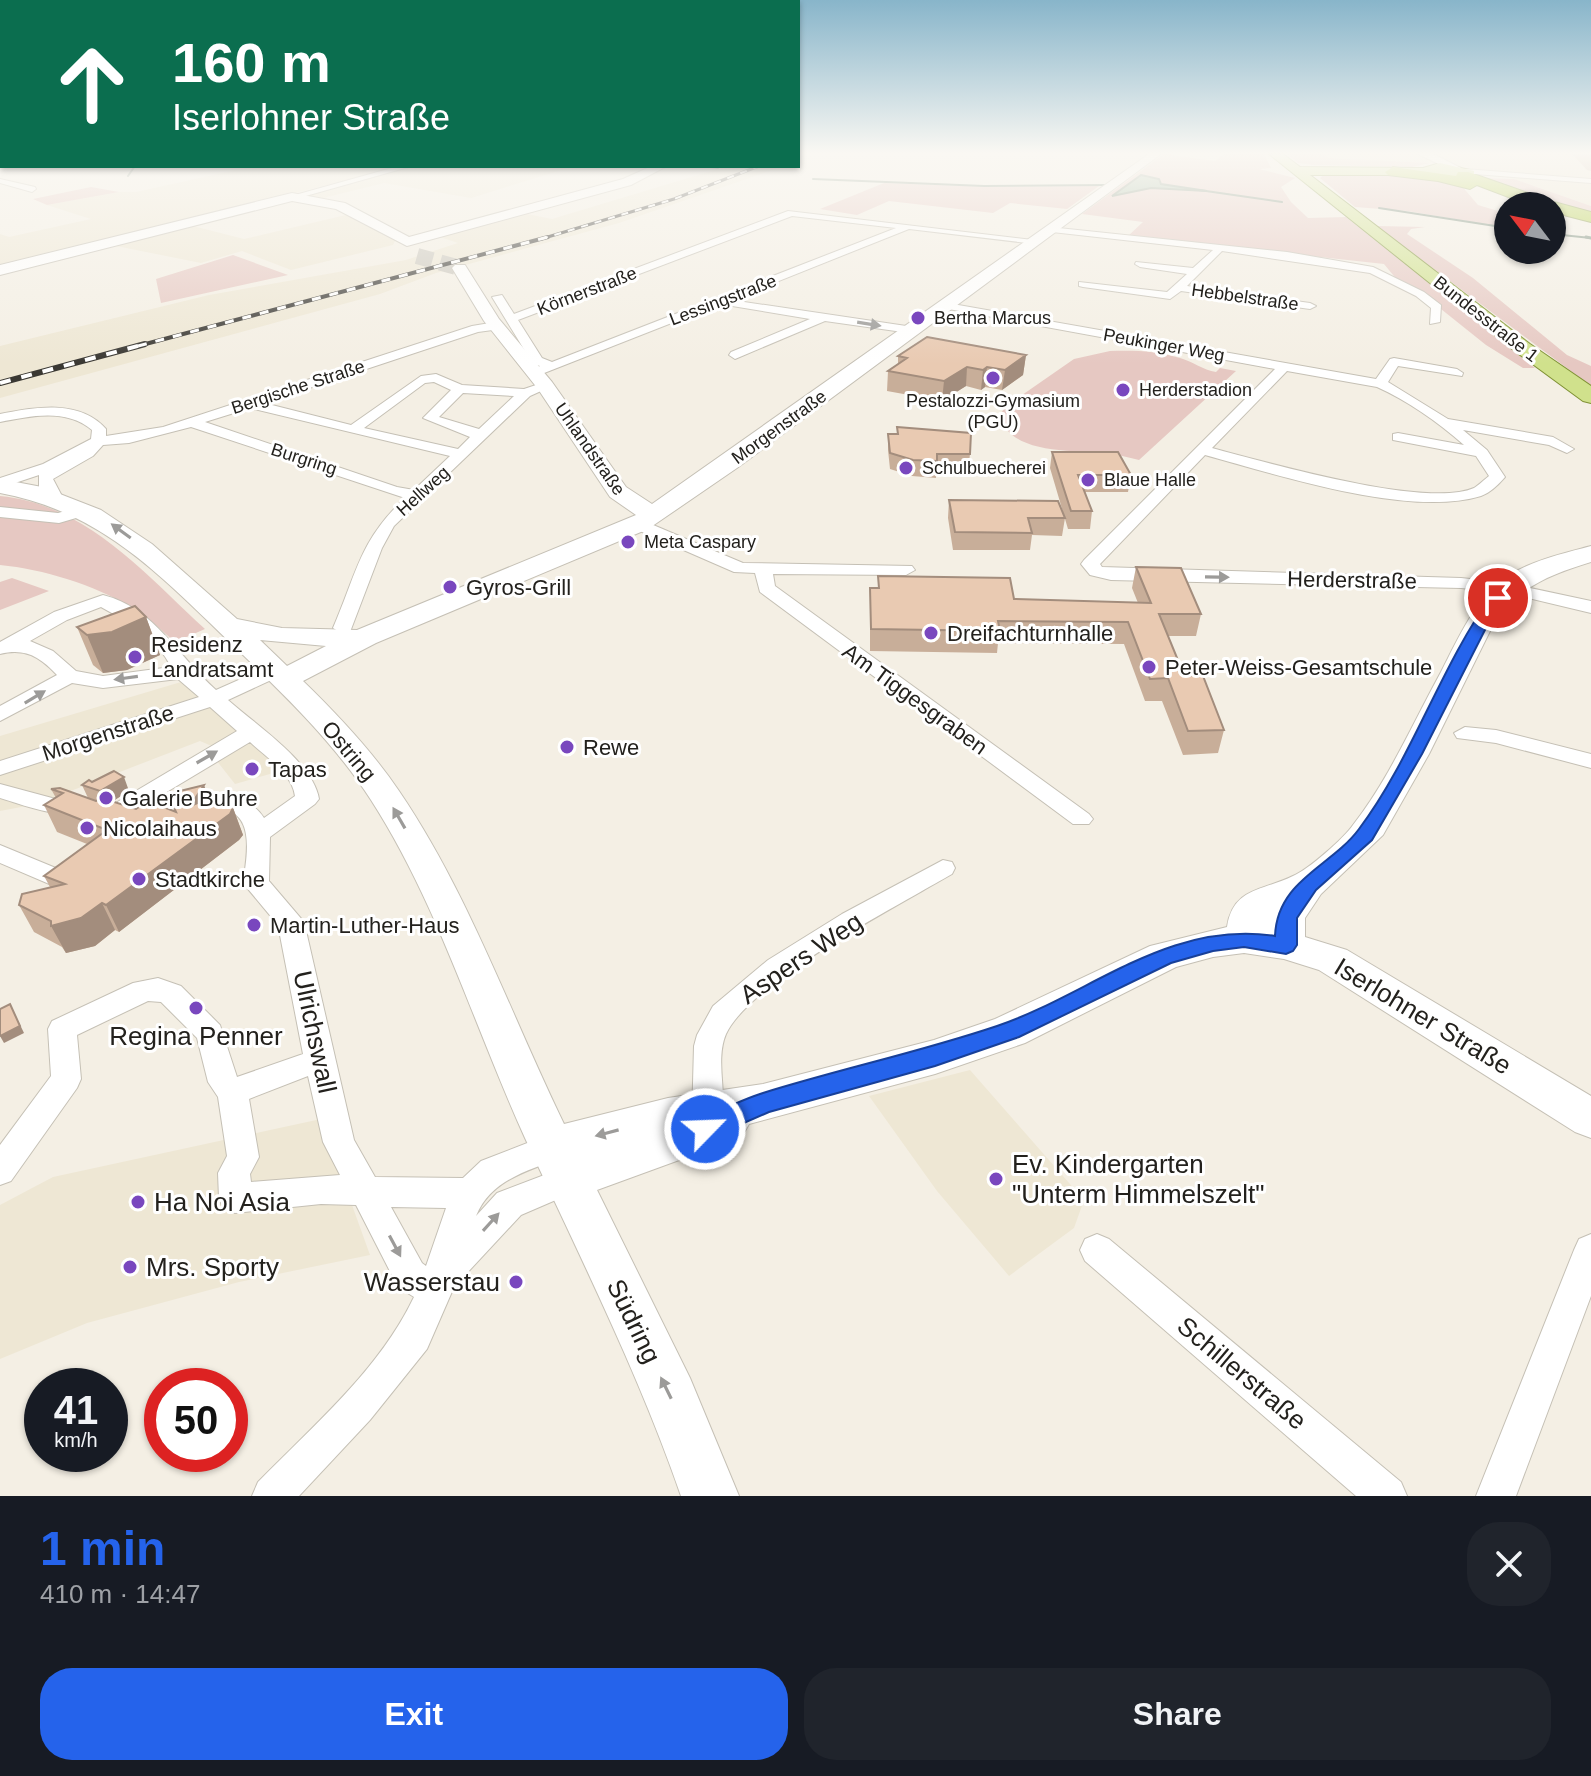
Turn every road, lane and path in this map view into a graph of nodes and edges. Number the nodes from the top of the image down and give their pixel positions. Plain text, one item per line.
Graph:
1 (185, 224) edge
2 (373, 224) edge
3 (474, 224) edge
4 (762, 224) edge
5 (891, 224) edge
6 (1059, 224) edge
7 (1365, 224) edge
8 (911, 226) junction
9 (1052, 229) junction
10 (1036, 241) junction
11 (407, 242) junction
12 (1218, 250) junction
13 (417, 256) tunnel mouth
14 (1140, 264) dead end
15 (460, 268) tunnel mouth
16 (0, 270) edge
17 (1196, 272) junction
18 (1083, 284) dead end
19 (1181, 288) junction
20 (498, 297) dead end
21 (722, 301) junction
22 (947, 306) junction
23 (1310, 306) dead end
24 (824, 317) junction
25 (503, 322) junction
26 (1434, 322) dead end
27 (913, 331) junction
28 (735, 355) dead end
29 (1284, 367) junction
30 (1457, 373) dead end
31 (539, 379) junction
32 (1380, 384) junction
33 (460, 389) junction
34 (1591, 396) edge
35 (248, 403) junction
36 (0, 418) edge
37 (1441, 421) junction
38 (190, 422) junction
39 (353, 430) junction
40 (483, 434) junction
41 (1398, 437) dead end
42 (99, 441) junction
43 (1567, 449) dead end
44 (1202, 450) junction
45 (1481, 452) junction
46 (463, 454) junction
47 (0, 485) edge
48 (418, 495) junction
49 (55, 498) junction
50 (87, 510) junction
51 (0, 512) edge
52 (647, 519) junction
53 (1591, 554) edge
54 (763, 570) junction
55 (906, 570) dead end
56 (1507, 588) junction
57 (1591, 607) edge
58 (229, 626) junction
59 (356, 635) junction
60 (8, 646) edge
61 (183, 672) junction
62 (69, 676) junction
63 (294, 676) junction
64 (216, 698) junction
65 (0, 715) edge
66 (250, 733) junction
67 (1465, 733) dead end
68 (1591, 761) edge
69 (0, 768) edge
70 (0, 791) edge
71 (178, 808) edge
72 (1081, 819) dead end
73 (260, 832) junction
74 (0, 853) edge
75 (943, 868) dead end
76 (54, 877) edge
77 (1308, 885) junction
78 (1244, 939) junction
79 (1286, 945) junction
80 (319, 1060) junction
81 (232, 1092) junction
82 (707, 1119) junction
83 (1591, 1119) edge
84 (0, 1171) edge
85 (569, 1183) junction
86 (366, 1191) junction
87 (470, 1192) junction
88 (1097, 1250) dead end
89 (1591, 1250) edge
90 (437, 1286) junction
91 (272, 1496) edge
92 (710, 1496) edge
93 (1387, 1496) edge
94 (1496, 1496) edge

1 - 16 main road
2 - 11 main road
3 - 11 main road
4 - 25 street, Körnerstraße
5 - 8 street, Körnerstraße
6 - 9 main road, Morgenstraße
7 - 34 main road, Bundesstraße 1
8 - 10 street, Körnerstraße
8 - 21 street, Lessingstraße
9 - 10 main road, Morgenstraße
9 - 12 street
10 - 22 main road, Morgenstraße
11 - 13 main road
12 - 17 street
12 - 26 street
14 - 17 street
15 - 25 main road
17 - 19 street
18 - 19 street, Hebbelstraße
19 - 23 street, Hebbelstraße
20 - 25 street
21 - 24 street
21 - 31 street, Lessingstraße
22 - 27 main road, Morgenstraße
22 - 29 street, Peukinger Weg
24 -> 27 street
24 - 28 street
25 - 31 main road
25 - 35 street, Bergische Straße
27 - 52 main road, Morgenstraße
29 - 32 street, Peukinger Weg
29 - 44 street
30 - 32 street
31 - 33 street
31 - 40 street, Hellweg
31 - 52 main road, Uhlandstraße
32 - 37 street, Peukinger Weg
33 - 39 street
33 - 40 street
35 - 38 street, Bergische Straße
35 - 39 street
36 - 42 street
37 - 43 street, Peukinger Weg
37 - 45 street, Peukinger Weg
38 - 42 street, Bergische Straße
38 - 48 street, Burgring
39 - 46 street
40 - 46 street, Hellweg
41 - 45 street
42 - 47 street
42 - 49 street
44 - 45 street
44 -> 56 street, Herderstraße
46 - 48 street, Hellweg
47 - 49 main road, Ostring
48 - 59 street, Hellweg
49 - 50 main road, Ostring
50 - 51 street
58 -> 50 main road, Ostring
52 - 54 street
52 - 59 main road, Morgenstraße
53 - 56 main road
54 - 55 street
54 - 72 street, Am Tiggesgraben
56 - 57 street, Herderstraße
56 - 77 main road
58 - 59 main road
58 - 63 main road, Ostring
59 - 63 main road, Morgenstraße
59 - 63 main road, Morgenstraße
60 - 61 street
60 - 62 street
61 -> 62 street
61 - 64 street
65 -> 62 street
63 - 64 street, Morgenstraße
85 -> 63 main road, Ostring
64 - 66 street
64 - 69 street, Morgenstraße
70 -> 66 street
66 - 73 street
67 - 68 street
71 - 73 street
73 - 80 street, Ulrichswall
74 - 76 street
75 - 82 street, Aspers Weg
77 - 78 main road
77 - 79 main road
78 - 79 main road, Iserlohner Straße
78 - 82 main road, Iserlohner Straße
79 - 83 main road, Iserlohner Straße
80 - 81 street
80 - 86 street, Ulrichswall
81 - 84 street
81 - 86 street
82 -> 85 main road
82 - 85 main road
85 - 87 street
90 -> 85 street
92 -> 85 main road, Südring
86 - 87 street
86 -> 90 street, Ulrichswall
87 - 90 street
88 - 93 street, Schillerstraße
89 - 94 street
90 - 91 street

